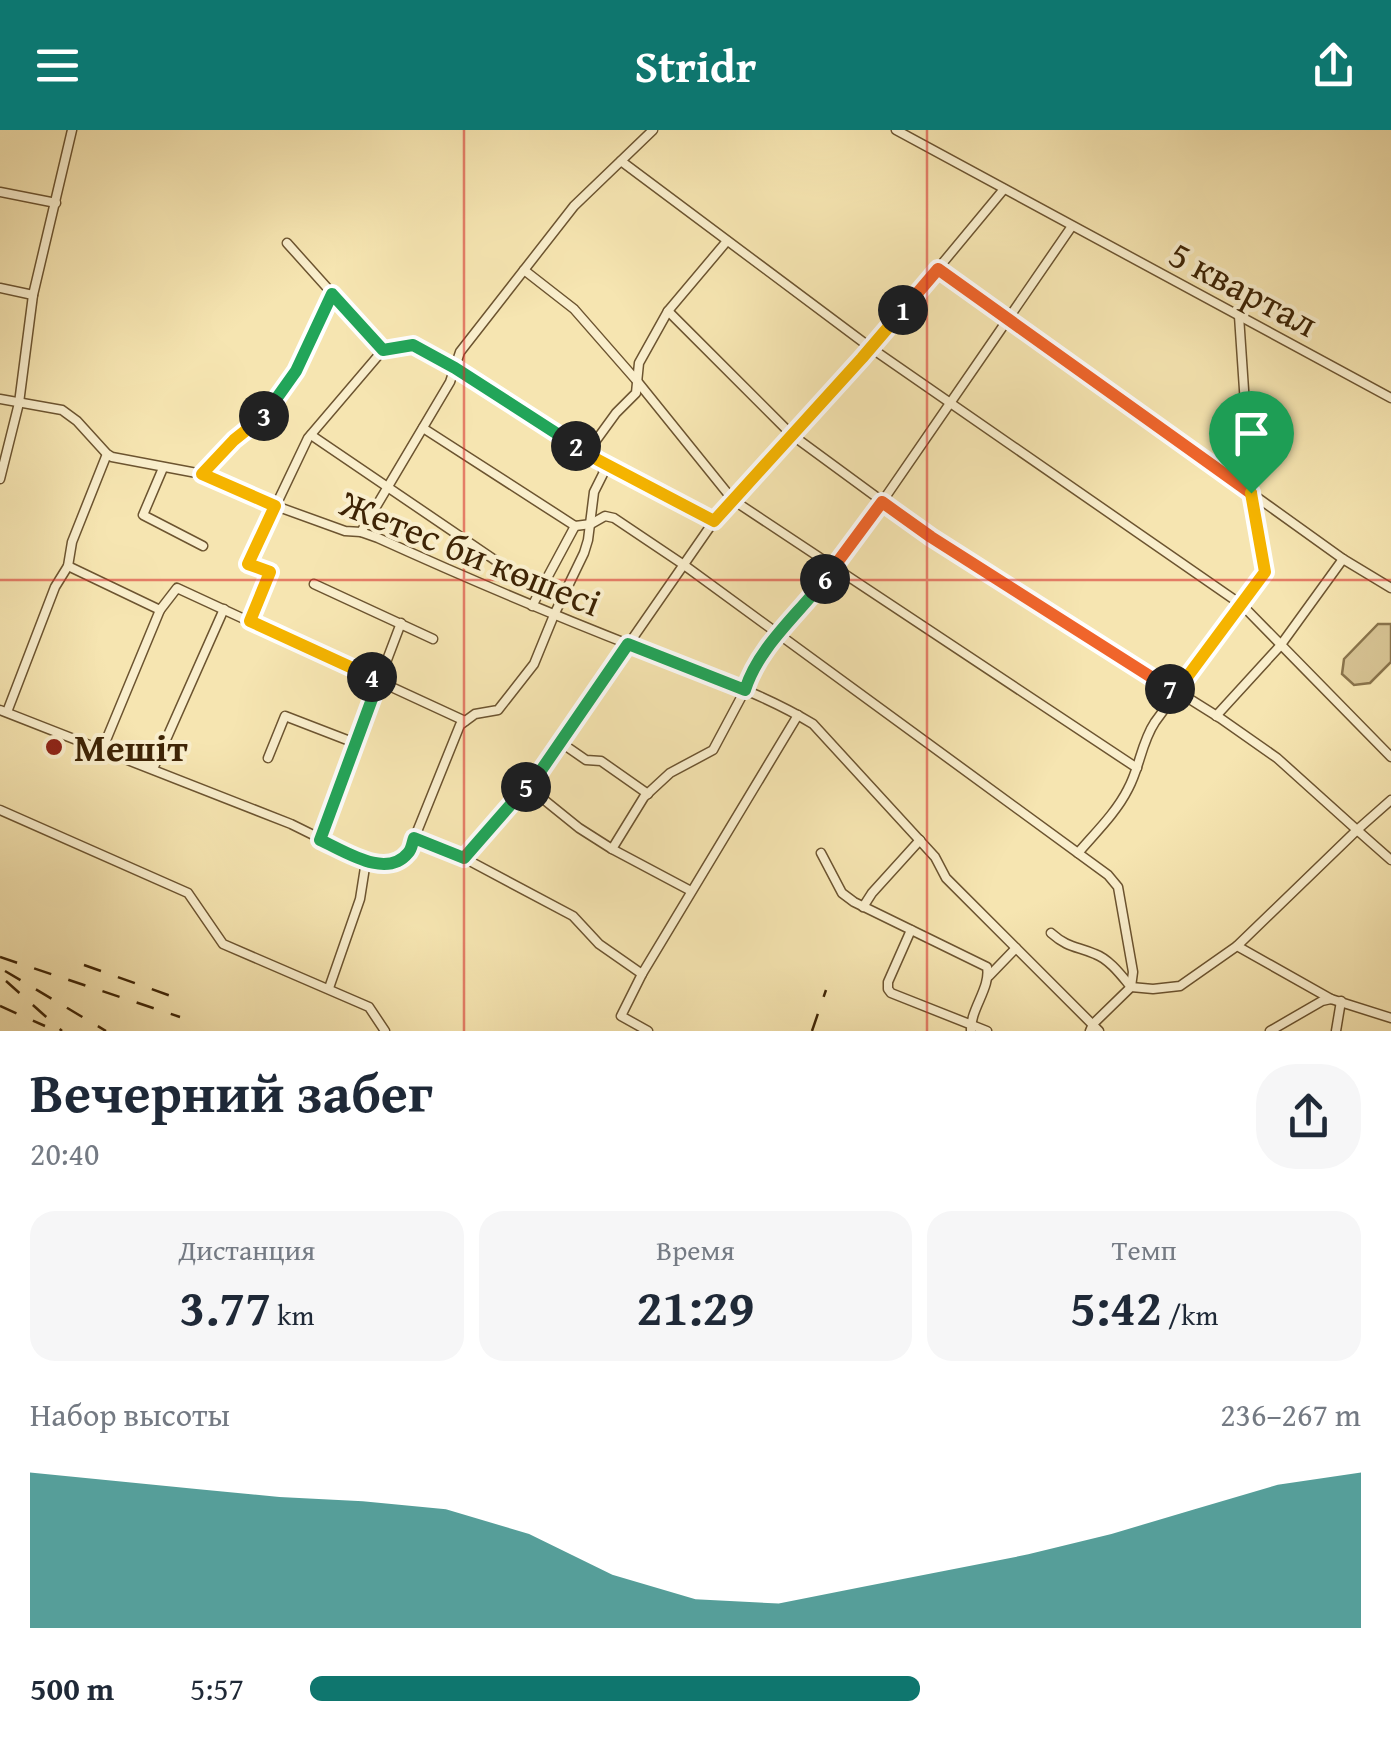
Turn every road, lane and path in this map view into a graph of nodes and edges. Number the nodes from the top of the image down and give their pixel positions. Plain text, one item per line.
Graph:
1 (72, 130) edge
2 (653, 130) edge
3 (896, 130) edge
4 (621, 161) junction
5 (1004, 189) junction
6 (0, 192) edge
7 (56, 203) junction
8 (1072, 226) junction
9 (727, 241) junction
10 (288, 244) dead end
11 (938, 269) junction
12 (524, 270) junction
13 (0, 288) edge
14 (332, 294) junction
15 (34, 295) junction
16 (668, 311) junction
17 (1238, 316) junction
18 (1008, 320) junction
19 (870, 348) junction
20 (383, 350) junction
21 (455, 368) junction
22 (637, 381) junction
23 (1391, 398) edge
24 (0, 399) edge
25 (19, 403) junction
26 (951, 404) junction
27 (422, 428) junction
28 (311, 434) junction
29 (792, 435) junction
30 (107, 454) junction
31 (598, 460) junction
32 (163, 468) junction
33 (202, 474) junction
34 (0, 479) edge
35 (388, 487) junction
36 (1251, 493) junction
37 (733, 500) junction
38 (882, 502) junction
39 (275, 506) junction
40 (714, 521) junction
41 (591, 524) junction
42 (575, 526) junction
43 (361, 532) junction
44 (203, 546) dead end
45 (1342, 559) junction
46 (684, 565) junction
47 (68, 566) junction
48 (834, 568) junction
49 (314, 584) dead end
50 (1391, 588) edge
51 (539, 590) junction
52 (1242, 605) junction
53 (532, 606) junction
54 (224, 609) junction
55 (160, 610) junction
56 (554, 615) junction
57 (250, 621) junction
58 (402, 623) junction
59 (778, 634) junction
60 (432, 639) dead end
61 (628, 644) junction
62 (1280, 646) junction
63 (379, 680) junction
64 (745, 690) junction
65 (1176, 692) junction
66 (3, 711) edge
67 (798, 715) junction
68 (1216, 716) junction
69 (465, 721) junction
70 (560, 742) junction
71 (356, 744) junction
72 (102, 750) junction
73 (1391, 756) edge
74 (268, 758) dead end
75 (1137, 768) junction
76 (153, 769) junction
77 (527, 786) junction
78 (648, 794) junction
79 (1391, 800) edge
80 (0, 810) edge
81 (1357, 830) junction
82 (414, 838) junction
83 (320, 840) junction
84 (920, 840) junction
85 (612, 849) junction
86 (821, 853) dead end
87 (1078, 853) junction
88 (464, 858) junction
89 (1391, 860) edge
90 (366, 861) junction
91 (692, 891) junction
92 (864, 907) junction
93 (911, 930) junction
94 (1050, 933) dead end
95 (1237, 946) junction
96 (1016, 948) junction
97 (642, 974) junction
98 (988, 976) junction
99 (1130, 987) junction
100 (329, 988) junction
101 (1336, 1000) junction
102 (1391, 1018) edge
103 (970, 1028) edge
104 (1094, 1029) edge
105 (385, 1031) edge
106 (648, 1031) edge
107 (987, 1031) edge
108 (1270, 1031) edge
109 (1336, 1031) edge

1 - 7 street
2 - 4 street
3 - 5 street, 5 квартал
4 - 9 street
4 - 12 street
5 - 8 street, 5 квартал
5 - 11 street
6 - 7 street
7 - 15 street
8 - 17 street, 5 квартал
8 - 18 street
9 - 16 street
9 - 19 street
10 - 14 street
11 - 18 street
11 - 19 street
12 - 21 street
12 - 22 street
13 - 15 street
14 - 20 street
14 - 33 street
15 - 25 street
16 - 22 street
16 - 29 street
17 - 23 street, 5 квартал
17 - 36 street
18 - 26 street
18 - 36 street
19 - 26 street
19 - 29 street
20 - 21 street
20 - 28 street
21 - 27 street
21 - 31 street
22 - 31 street
22 - 37 street
24 - 25 street
25 - 30 street
25 - 34 street
26 - 38 street
26 - 52 street
27 - 35 street
27 - 42 street
28 - 35 street
28 - 39 street
29 - 37 street
29 - 38 street
30 - 32 street, Жетес би көшесі
30 - 47 street
31 - 40 street
31 - 41 street
32 - 33 street, Жетес би көшесі
32 - 44 street
33 - 39 street, Жетес би көшесі
35 - 43 street
35 - 51 street
36 - 45 street
36 - 52 street
37 - 40 street
37 - 48 street
38 - 48 street
38 - 65 street
39 - 43 street, Жетес би көшесі
39 - 57 street
40 - 46 street
41 - 42 street
41 - 46 street
41 - 56 street
42 - 51 street
43 - 53 street, Жетес би көшесі
45 - 50 street
45 - 62 street
46 - 59 street
46 - 61 street
47 - 55 street
47 - 66 street
48 - 59 street
48 - 75 street
49 - 58 street
51 - 53 street
52 - 62 street
52 - 65 street
53 - 56 street, Жетес би көшесі
54 - 55 street
54 - 57 street
54 - 76 street
55 - 72 street
56 - 61 street, Жетес би көшесі
56 - 69 street
57 - 63 street
58 - 60 street
58 - 63 street
59 - 64 street
59 - 87 street
61 - 64 street, Жетес би көшесі
61 - 70 street
62 - 68 street
62 - 73 street
63 - 69 street
63 - 71 street
64 - 67 street, Жетес би көшесі
64 - 78 street
65 - 68 street
65 - 75 street
66 - 72 street
67 - 84 street, Жетес би көшесі
67 - 91 street
68 - 81 street
69 - 82 street
70 - 77 street
70 - 78 street
71 - 74 street
71 - 83 street
72 - 76 street
75 - 87 street
76 - 83 street
77 - 85 street
77 - 88 street
78 - 85 street
79 - 81 street
80 - 100 street
81 - 89 street
81 - 95 street
82 - 88 street
82 - 90 street
83 - 90 street
84 - 92 street
84 - 96 street, Жетес би көшесі
85 - 91 street
86 - 92 street
87 - 99 street
88 - 97 street
90 - 100 street
91 - 97 street
92 - 93 street
93 - 98 street
93 - 103 street
94 - 99 street
95 - 99 street
95 - 101 street
96 - 98 street
96 - 104 street, Жетес би көшесі
97 - 106 street
98 - 103 street
99 - 104 street
100 - 105 street
101 - 102 street
101 - 108 street
101 - 109 street
103 - 107 street

